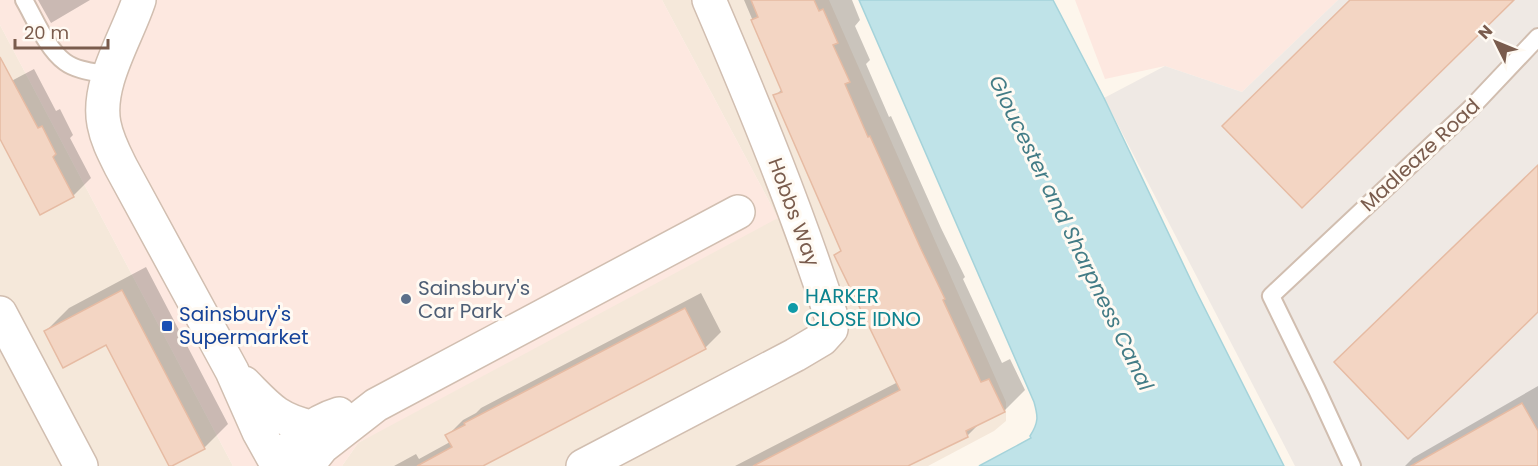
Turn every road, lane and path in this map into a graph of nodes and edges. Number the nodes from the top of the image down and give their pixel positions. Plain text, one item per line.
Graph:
1 (24, 0) edge
2 (139, 0) edge
3 (709, 0) edge
4 (1538, 37) edge
5 (110, 75) junction
6 (738, 212) dead end
7 (0, 313) edge
8 (232, 371) junction
9 (376, 405) junction
10 (311, 427) junction
11 (81, 466) edge
12 (279, 466) edge
13 (307, 466) edge
14 (583, 466) edge
15 (1352, 466) edge

1 - 5 lane
2 - 5 street
3 - 14 street, Hobbs Way
4 - 15 lane, Madleaze Road
5 - 8 street
6 - 9 street
7 - 11 street
8 - 10 street
8 - 12 street
9 - 10 street
9 - 13 street
10 - 12 street

